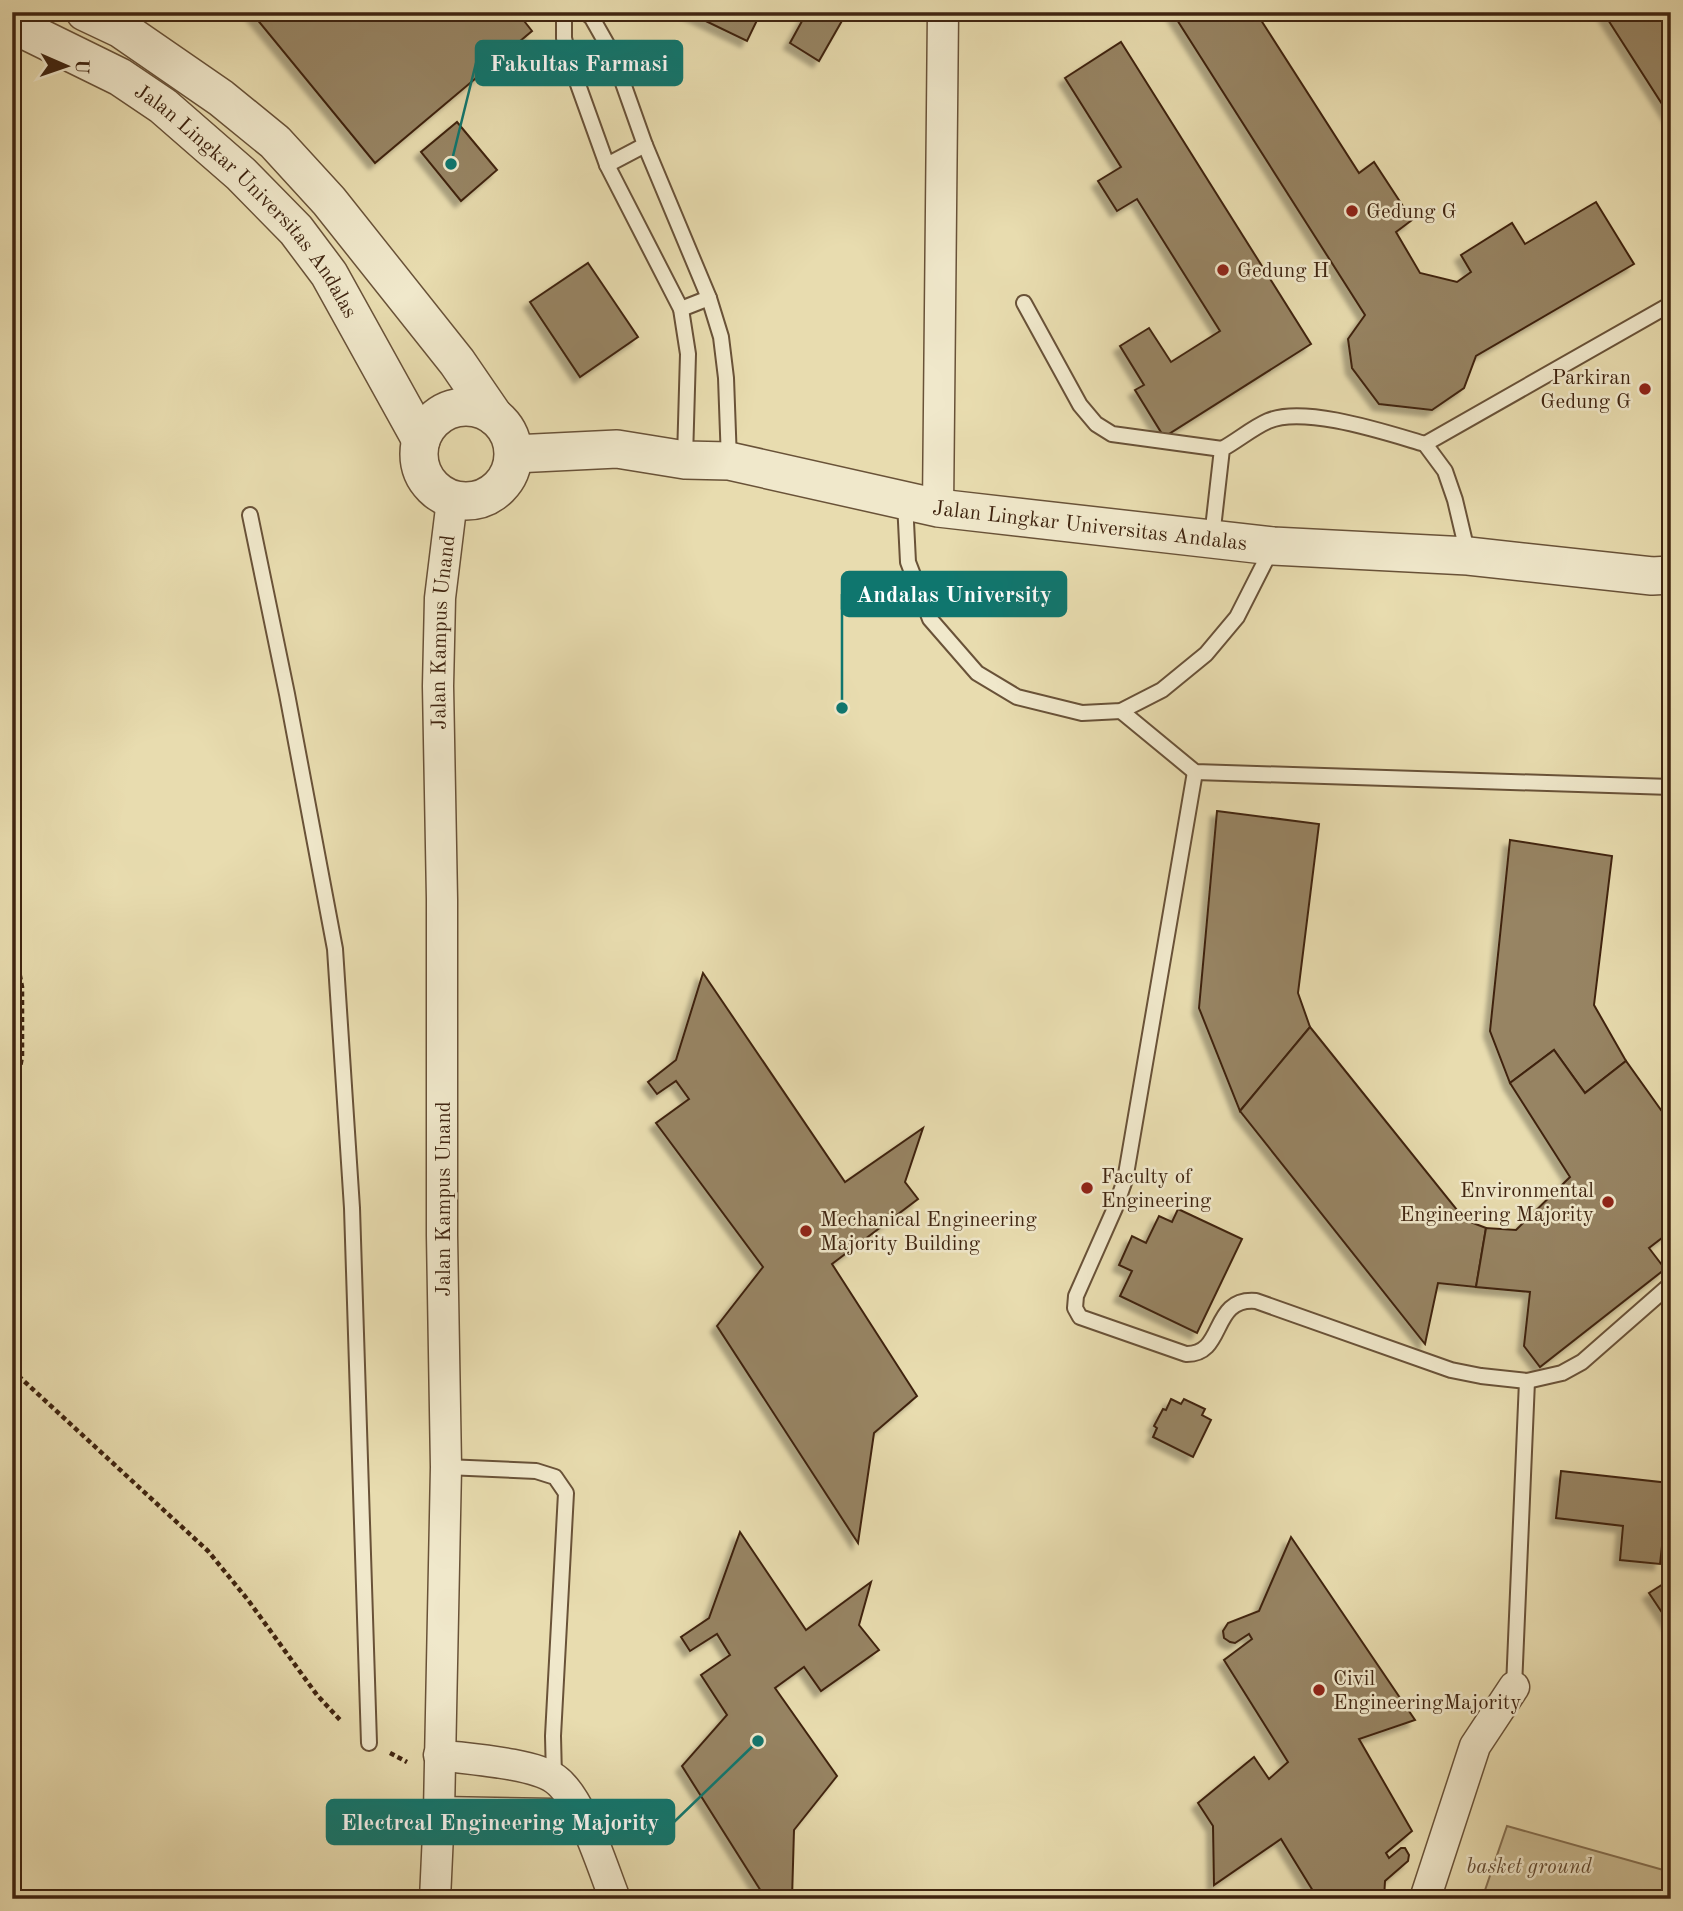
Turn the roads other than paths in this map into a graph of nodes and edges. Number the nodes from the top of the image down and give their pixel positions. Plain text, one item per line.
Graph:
1 (85, 12) edge
2 (564, 12) edge
3 (585, 12) edge
4 (943, 12) edge
5 (12, 24) edge
6 (645, 145) junction
7 (607, 165) junction
8 (709, 298) junction
9 (1024, 303) dead end
10 (1671, 304) edge
11 (681, 309) junction
12 (494, 416) junction
13 (421, 440) junction
14 (1425, 443) junction
15 (1222, 449) junction
16 (514, 454) junction
17 (685, 460) junction
18 (729, 461) junction
19 (452, 500) junction
20 (922, 504) junction
21 (250, 515) dead end
22 (1211, 540) junction
23 (1273, 546) junction
24 (1468, 556) junction
25 (1671, 575) edge
26 (1121, 711) junction
27 (1195, 772) junction
28 (1671, 787) edge
29 (1671, 1284) edge
30 (1527, 1381) junction
31 (446, 1467) junction
32 (1514, 1687) joint
33 (369, 1743) road end
34 (439, 1767) junction
35 (554, 1778) junction
36 (439, 1812) junction
37 (553, 1814) junction
38 (585, 1823) junction
39 (435, 1899) edge
40 (615, 1899) edge
41 (1426, 1899) edge

1 - 12 street, Jalan Lingkar Universitas Andalas
2 - 7 lane
3 - 6 lane
4 - 20 street
5 - 13 street, Jalan Lingkar Universitas Andalas
6 - 7 lane
6 - 8 lane
7 - 11 lane
8 - 11 lane
8 - 18 lane
9 - 15 lane
10 - 14 lane
11 - 17 lane
12 - 13 street
12 - 16 street
13 - 19 street
14 - 15 lane
14 - 24 lane
15 - 22 lane
16 - 17 street, Jalan Lingkar Universitas Andalas
16 - 19 street
17 - 18 street, Jalan Lingkar Universitas Andalas
18 - 20 street, Jalan Lingkar Universitas Andalas
19 - 31 street, Jalan Kampus Unand
20 - 22 street, Jalan Lingkar Universitas Andalas
20 - 26 lane
21 - 33 lane
22 - 23 street, Jalan Lingkar Universitas Andalas
23 - 24 street, Jalan Lingkar Universitas Andalas
23 - 26 lane
24 - 25 street, Jalan Lingkar Universitas Andalas
26 - 27 lane
27 - 28 lane
27 - 30 lane
29 - 30 lane
30 - 32 lane
31 - 34 street, Jalan Kampus Unand
31 - 35 lane
32 - 41 street
34 - 35 street
34 - 36 street, Jalan Kampus Unand
35 - 37 lane
35 - 38 street
36 - 37 street
36 - 39 street, Jalan Kampus Unand
37 - 38 street
38 - 40 street

